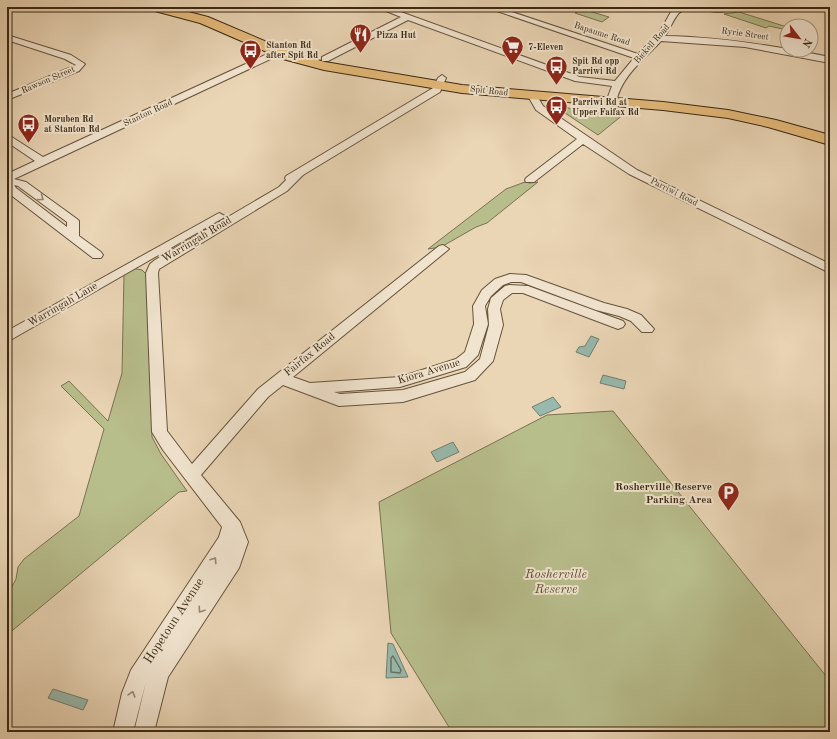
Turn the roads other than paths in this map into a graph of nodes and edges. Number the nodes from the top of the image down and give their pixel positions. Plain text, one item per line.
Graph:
1 (158, 7) edge
2 (188, 7) edge
3 (380, 7) edge
4 (489, 7) edge
5 (731, 7) edge
6 (408, 18) junction
7 (671, 22) junction
8 (7, 37) edge
9 (659, 38) junction
10 (704, 38) junction
11 (284, 50) junction
12 (641, 58) junction
13 (325, 59) junction
14 (830, 60) edge
15 (441, 82) junction
16 (614, 94) junction
17 (533, 96) junction
18 (7, 97) edge
19 (830, 132) edge
20 (7, 137) edge
21 (583, 140) junction
22 (830, 140) edge
23 (43, 162) junction
24 (298, 174) junction
25 (7, 180) edge
26 (530, 180) dead end
27 (443, 249) dead end
28 (97, 255) dead end
29 (830, 269) edge
30 (119, 273) joint
31 (618, 324) dead end
32 (647, 329) dead end
33 (7, 337) edge
34 (280, 378) junction
35 (309, 388) junction
36 (160, 432) joint
37 (191, 476) junction
38 (225, 516) junction
39 (123, 732) edge
40 (144, 732) edge

1 - 11 highway, Spit Road
2 - 11 highway, Spit Road
3 - 6 street
4 - 12 street, Bapaume Road
5 - 7 street, Bickell Road
6 - 13 street
6 - 16 street
7 - 9 street, Bickell Road
7 - 10 street, Ryrie Street
8 - 18 street, Rawson Street
9 - 10 street, Ryrie Street
9 - 12 street, Bickell Road
10 - 14 street, Ryrie Street
11 - 13 highway, Spit Road
11 - 15 highway, Spit Road
11 - 23 street, Stanton Road
12 - 16 street, Bickell Road
13 - 15 highway, Spit Road
15 - 16 highway, Spit Road
15 - 17 highway, Spit Road
15 - 24 street, Warringah Road
16 - 17 highway, Spit Road
16 - 19 highway, Spit Road
16 - 22 highway, Spit Road
17 - 21 street, Parriwi Road
20 - 23 street
21 - 26 street
21 - 29 street, Parriwi Road
23 - 25 street, Stanton Road
24 - 30 street, Warringah Road
24 - 36 street, Warringah Road
25 - 28 street
27 - 34 street, Fairfax Road
30 - 33 street, Warringah Lane
31 - 35 street, Kiora Avenue
32 - 35 street, Kiora Avenue
34 - 35 street, Kiora Avenue
34 - 37 street, Fairfax Road
36 - 37 street, Hopetoun Avenue
37 - 38 street, Hopetoun Avenue
39 -> 38 street, Hopetoun Avenue
38 -> 40 street, Hopetoun Avenue

